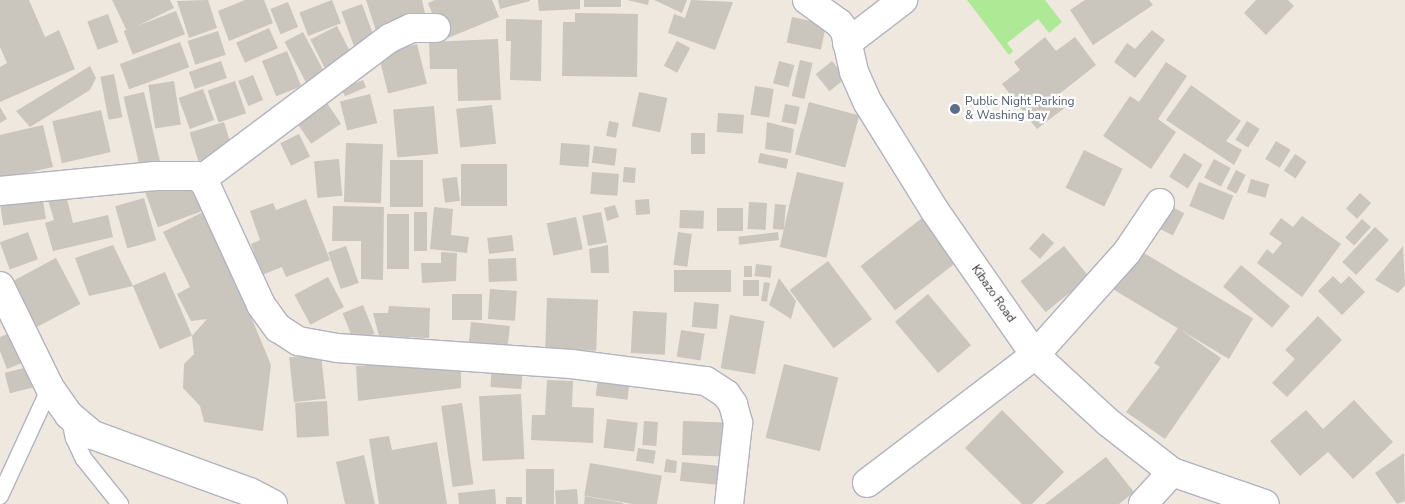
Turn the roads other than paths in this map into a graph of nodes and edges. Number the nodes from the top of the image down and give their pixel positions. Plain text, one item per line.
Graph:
1 (807, 0) edge
2 (903, 0) edge
3 (436, 28) dead end
4 (847, 43) junction
5 (202, 179) junction
6 (0, 191) edge
7 (1160, 203) dead end
8 (0, 286) edge
9 (1035, 354) junction
10 (50, 388) junction
11 (69, 415) junction
12 (1172, 472) junction
13 (866, 484) dead end
14 (0, 496) edge
15 (120, 504) edge
16 (273, 504) edge
17 (729, 504) edge
18 (1143, 504) edge
19 (1265, 504) edge

1 - 4 street, Kibazo Road
2 - 4 street
3 - 5 street
4 - 9 street, Kibazo Road
5 - 6 street
5 - 17 street
7 - 9 street
8 - 10 street
9 - 12 street, Kibazo Road
9 - 13 street
10 - 11 street
10 - 14 lane
11 - 15 lane
11 - 16 street
12 - 18 street
12 - 19 street, Kibazo Road

